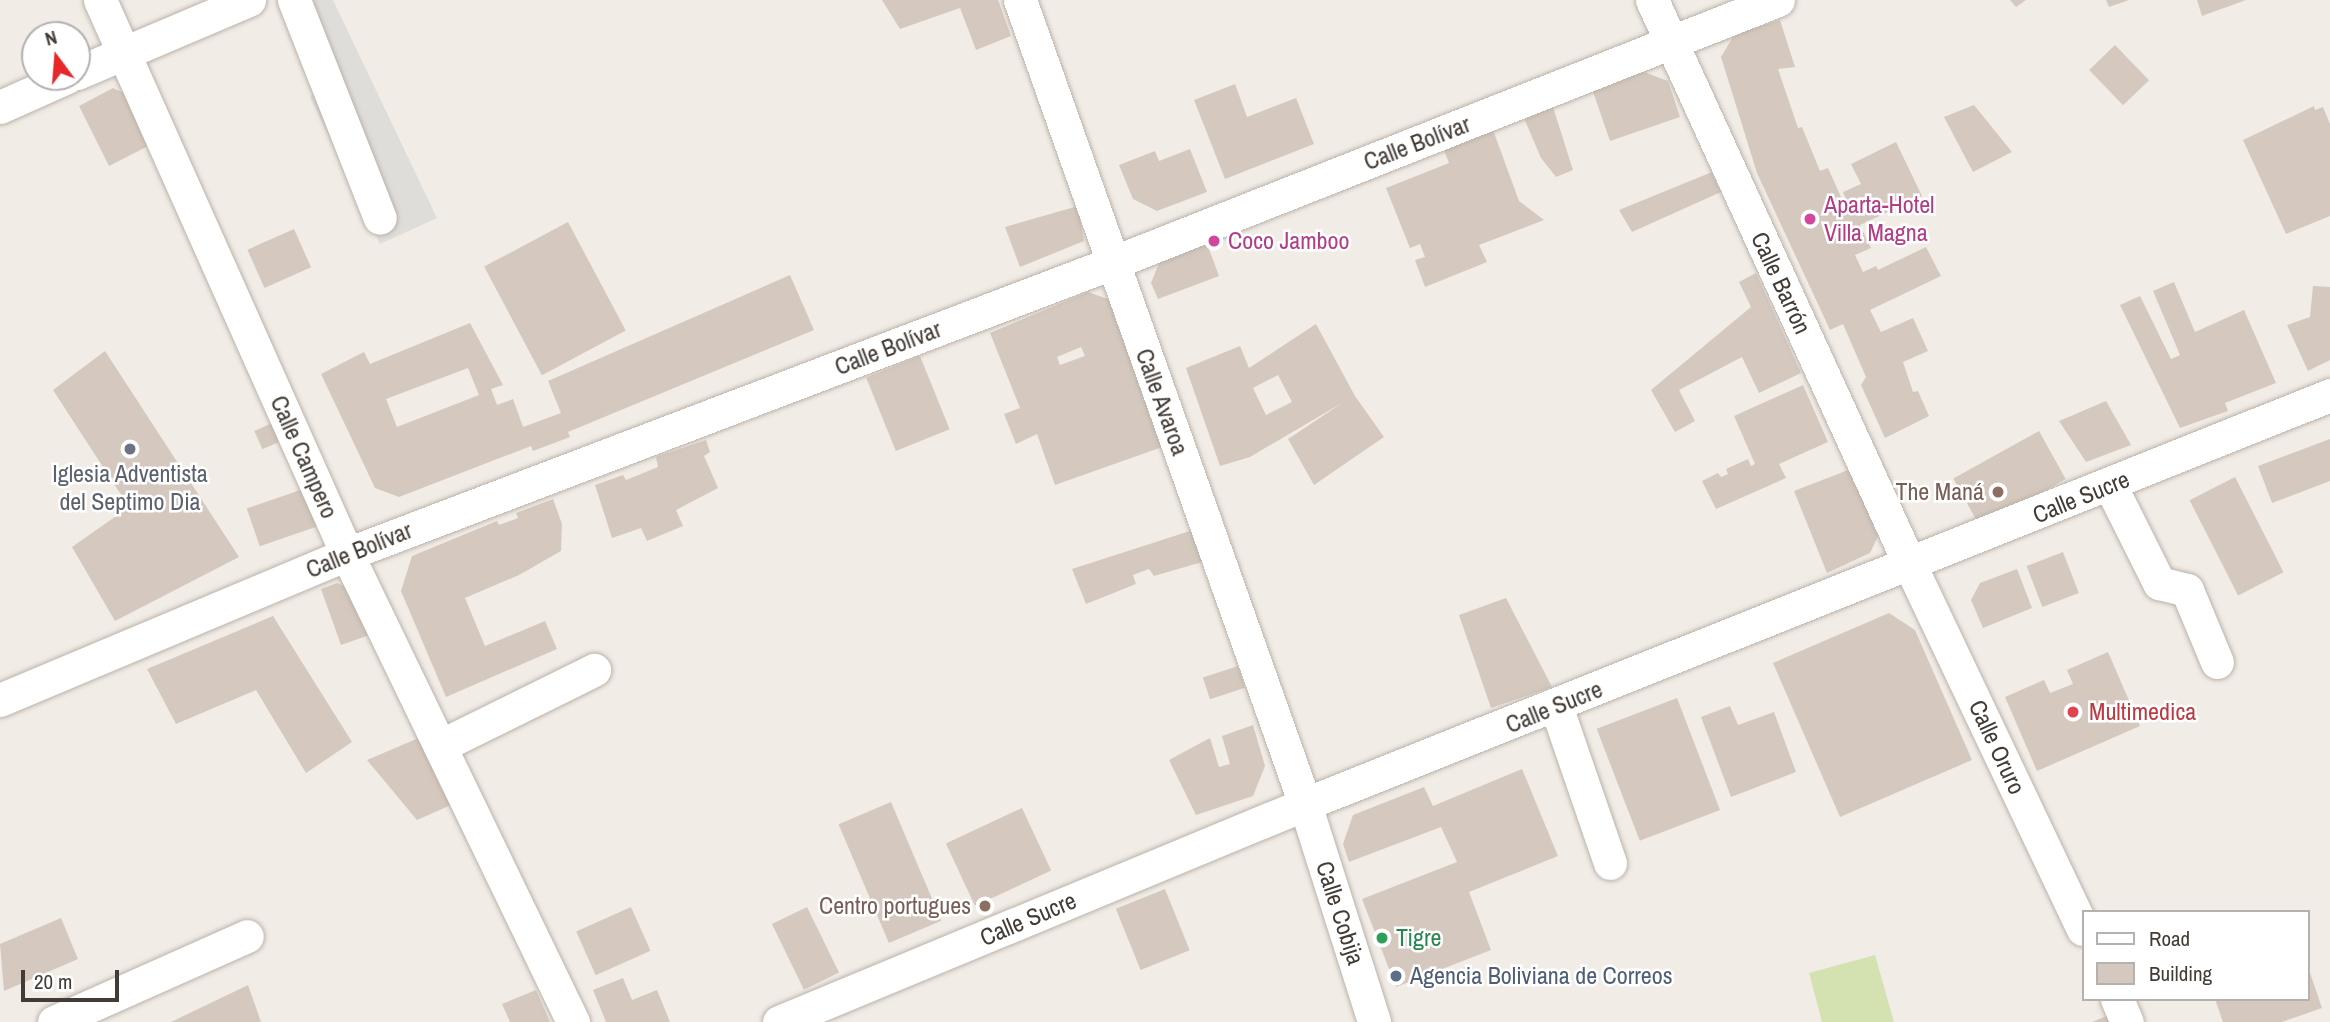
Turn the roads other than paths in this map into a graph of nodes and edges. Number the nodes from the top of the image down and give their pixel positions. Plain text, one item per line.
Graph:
1 (100, 0) edge
2 (249, 0) edge
3 (294, 0) edge
4 (1020, 0) edge
5 (1652, 0) edge
6 (1778, 0) edge
7 (1671, 44) junction
8 (126, 51) junction
9 (91, 67) edge
10 (36, 91) edge
11 (0, 107) edge
12 (380, 218) dead end
13 (1112, 263) junction
14 (2330, 395) edge
15 (2110, 485) junction
16 (347, 554) junction
17 (1910, 565) junction
18 (2217, 662) dead end
19 (594, 670) dead end
20 (0, 699) edge
21 (1556, 706) junction
22 (440, 746) junction
23 (1306, 804) junction
24 (1611, 863) dead end
25 (2082, 927) edge
26 (247, 936) dead end
27 (2117, 1001) edge
28 (54, 1022) edge
29 (573, 1022) edge
30 (779, 1022) edge
31 (1374, 1022) edge
32 (2127, 1022) edge

1 - 8 street, Calle Campero
2 - 8 street
3 - 12 street
4 - 13 street, Calle Avaroa
5 - 7 street, Calle Barrón
6 - 7 street, Calle Bolívar
7 - 13 street, Calle Bolívar
7 - 17 street, Calle Barrón
8 - 9 street
8 - 16 street, Calle Campero
10 - 11 street
13 - 16 street, Calle Bolívar
13 - 23 street, Calle Avaroa
14 - 15 street, Calle Sucre
15 - 17 street, Calle Sucre
15 - 18 street
16 - 20 street, Calle Bolívar
16 - 22 street, Calle Campero
17 - 21 street, Calle Sucre
17 - 25 street, Calle Oruro
19 - 22 street
21 - 23 street, Calle Sucre
21 - 24 street
22 - 29 street, Calle Campero
23 - 30 street, Calle Sucre
23 - 31 street, Calle Cobija
26 - 28 street
27 - 32 street

